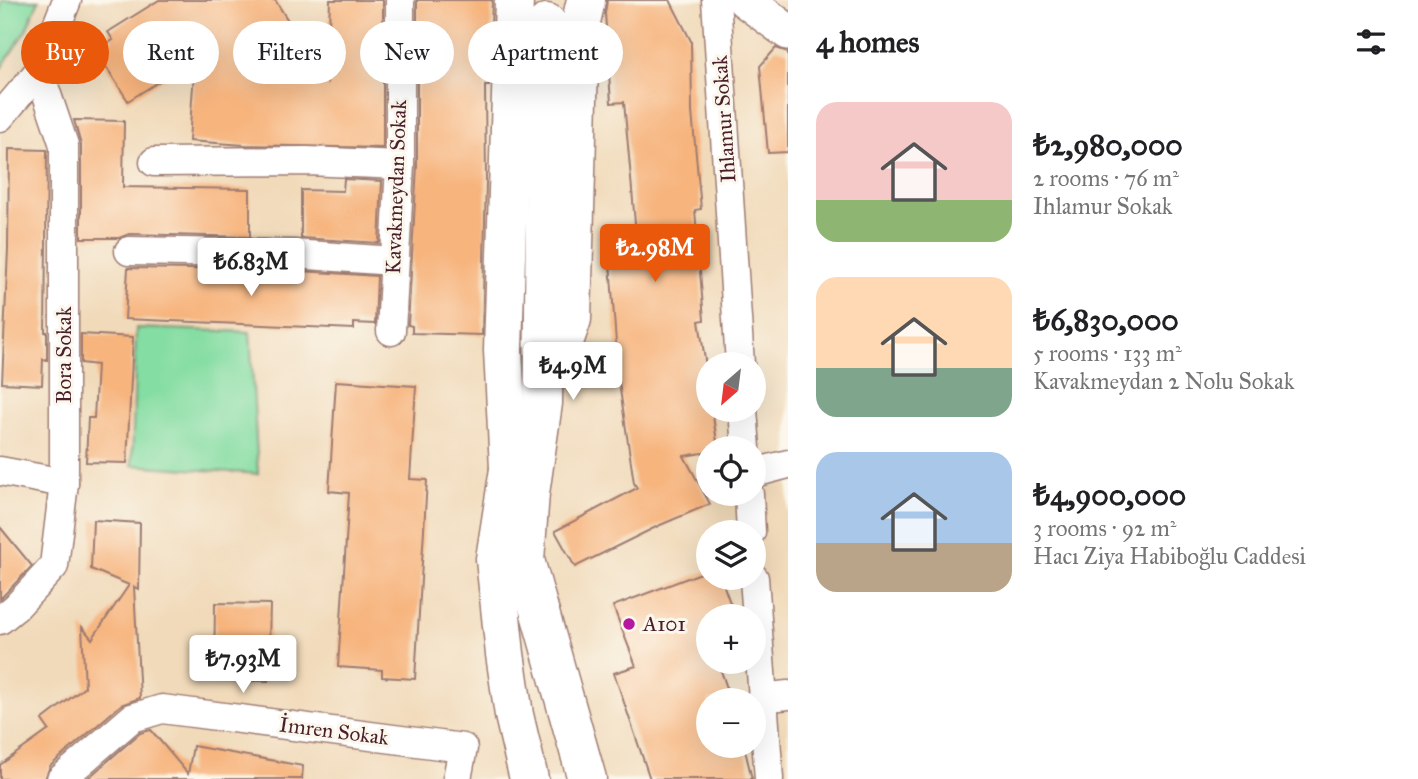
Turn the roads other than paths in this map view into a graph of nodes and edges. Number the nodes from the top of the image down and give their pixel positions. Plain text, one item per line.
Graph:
1 (67, 0) edge
2 (400, 0) edge
3 (586, 0) edge
4 (716, 0) edge
5 (745, 0) edge
6 (528, 15) edge
7 (59, 21) edge
8 (788, 32) edge
9 (28, 84) edge
10 (43, 84) edge
11 (0, 117) edge
12 (154, 162) dead end
13 (400, 164) junction
14 (129, 251) dead end
15 (394, 261) junction
16 (391, 331) dead end
17 (739, 352) edge
18 (543, 403) junction
19 (788, 464) edge
20 (766, 470) edge
21 (0, 471) edge
22 (64, 482) junction
23 (756, 590) edge
24 (0, 620) edge
25 (775, 696) edge
26 (61, 779) edge
27 (457, 779) edge
28 (529, 779) edge
29 (587, 779) edge
30 (769, 779) edge

1 - 7 street
2 - 13 street, Kavakmeydan Sokak
3 - 18 main road
4 - 17 street, Ihlamur Sokak
5 - 8 street
6 - 18 main road
6 - 28 main road
9 - 11 street
10 - 22 street, Bora Sokak
12 - 13 street
13 - 15 street, Kavakmeydan Sokak
14 - 15 street
15 - 16 street, Kavakmeydan Sokak
18 - 29 main road
19 - 20 street
21 - 22 street
22 - 24 street, Bora Sokak
23 - 25 street
25 - 30 street
26 - 27 street, İmren Sokak

